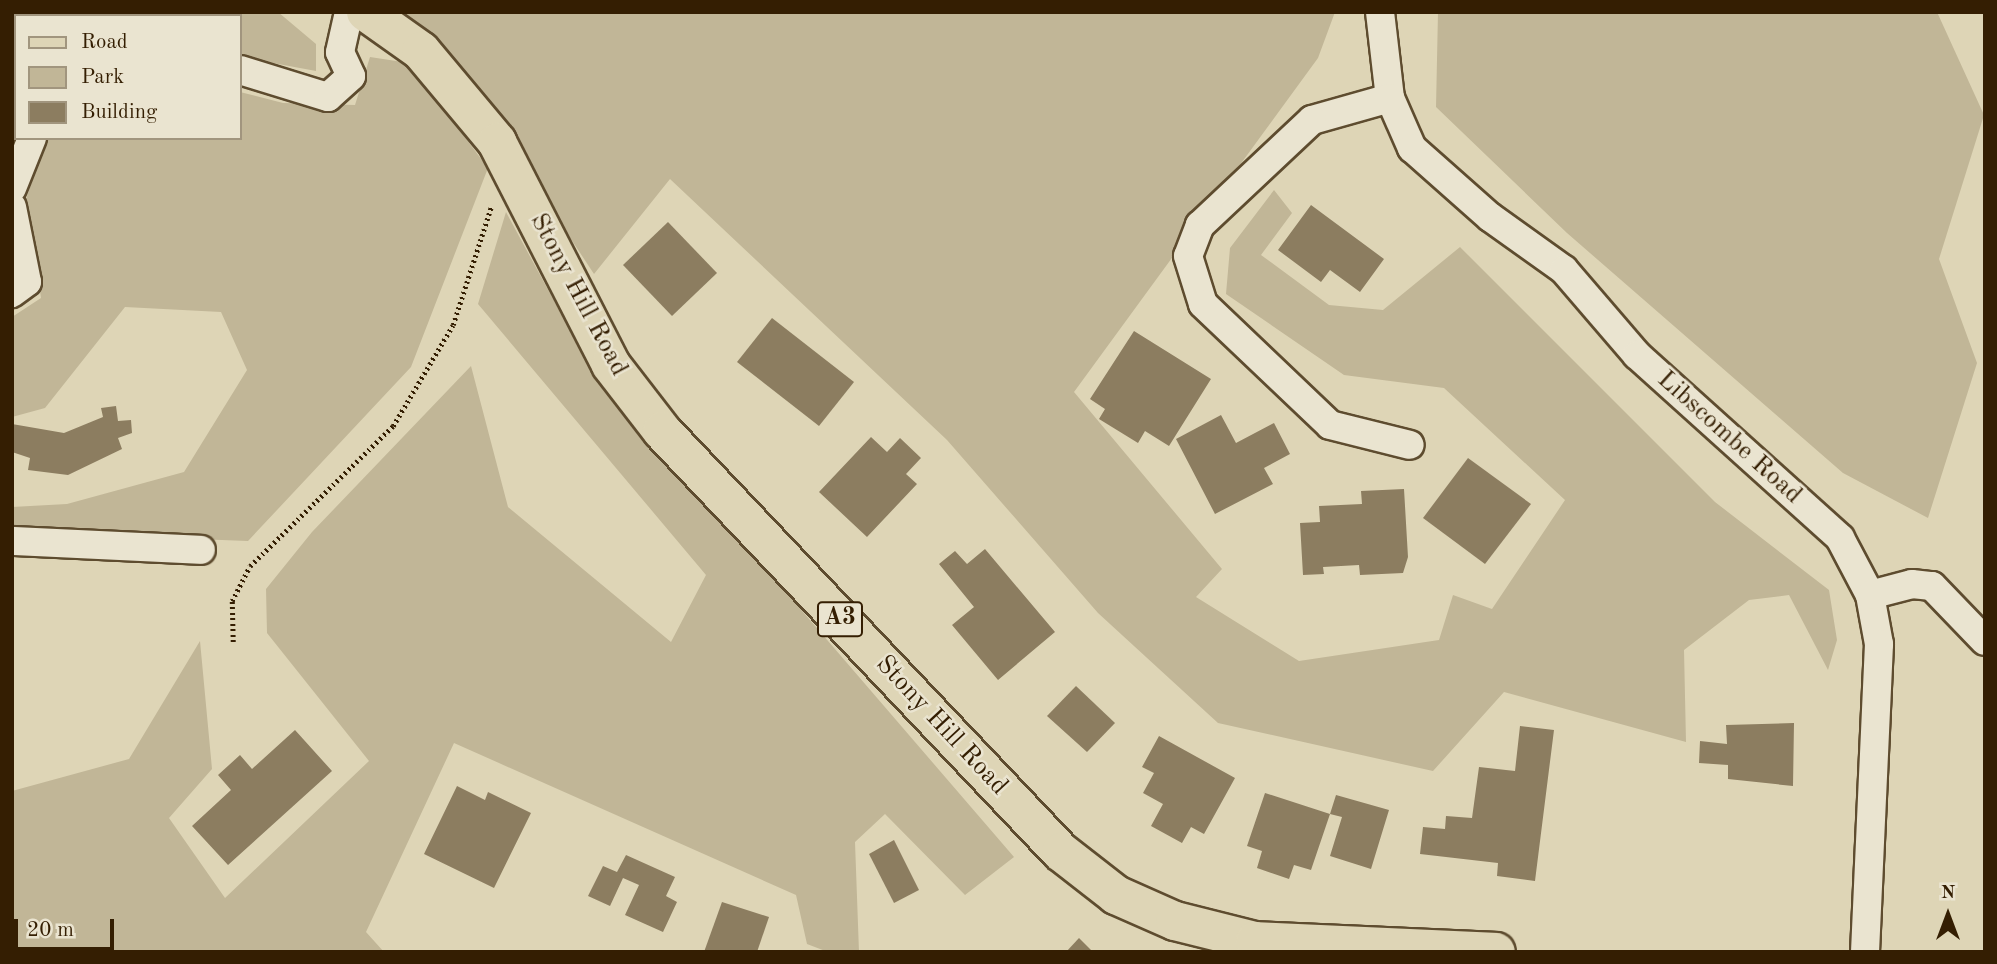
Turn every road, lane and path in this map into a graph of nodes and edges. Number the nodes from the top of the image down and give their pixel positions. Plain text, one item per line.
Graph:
1 (349, 12) edge
2 (366, 12) edge
3 (1380, 12) edge
4 (242, 71) edge
5 (1390, 98) junction
6 (31, 140) edge
7 (506, 160) junction
8 (12, 188) edge
9 (12, 207) edge
10 (12, 293) edge
11 (1410, 445) dead end
12 (12, 541) edge
13 (201, 550) dead end
14 (1870, 595) junction
15 (1985, 641) edge
16 (233, 642) dead end
17 (1496, 952) edge
18 (1865, 952) edge

1 - 4 street
2 - 7 main road, Stony Hill Road / A3
3 - 5 street, Libscombe Road
5 - 11 street
5 - 14 street, Libscombe Road
6 - 8 street
7 - 16 path
7 - 17 main road, Stony Hill Road / A3
9 - 10 street
12 - 13 street
14 - 15 street
14 - 18 street, Libscombe Road

